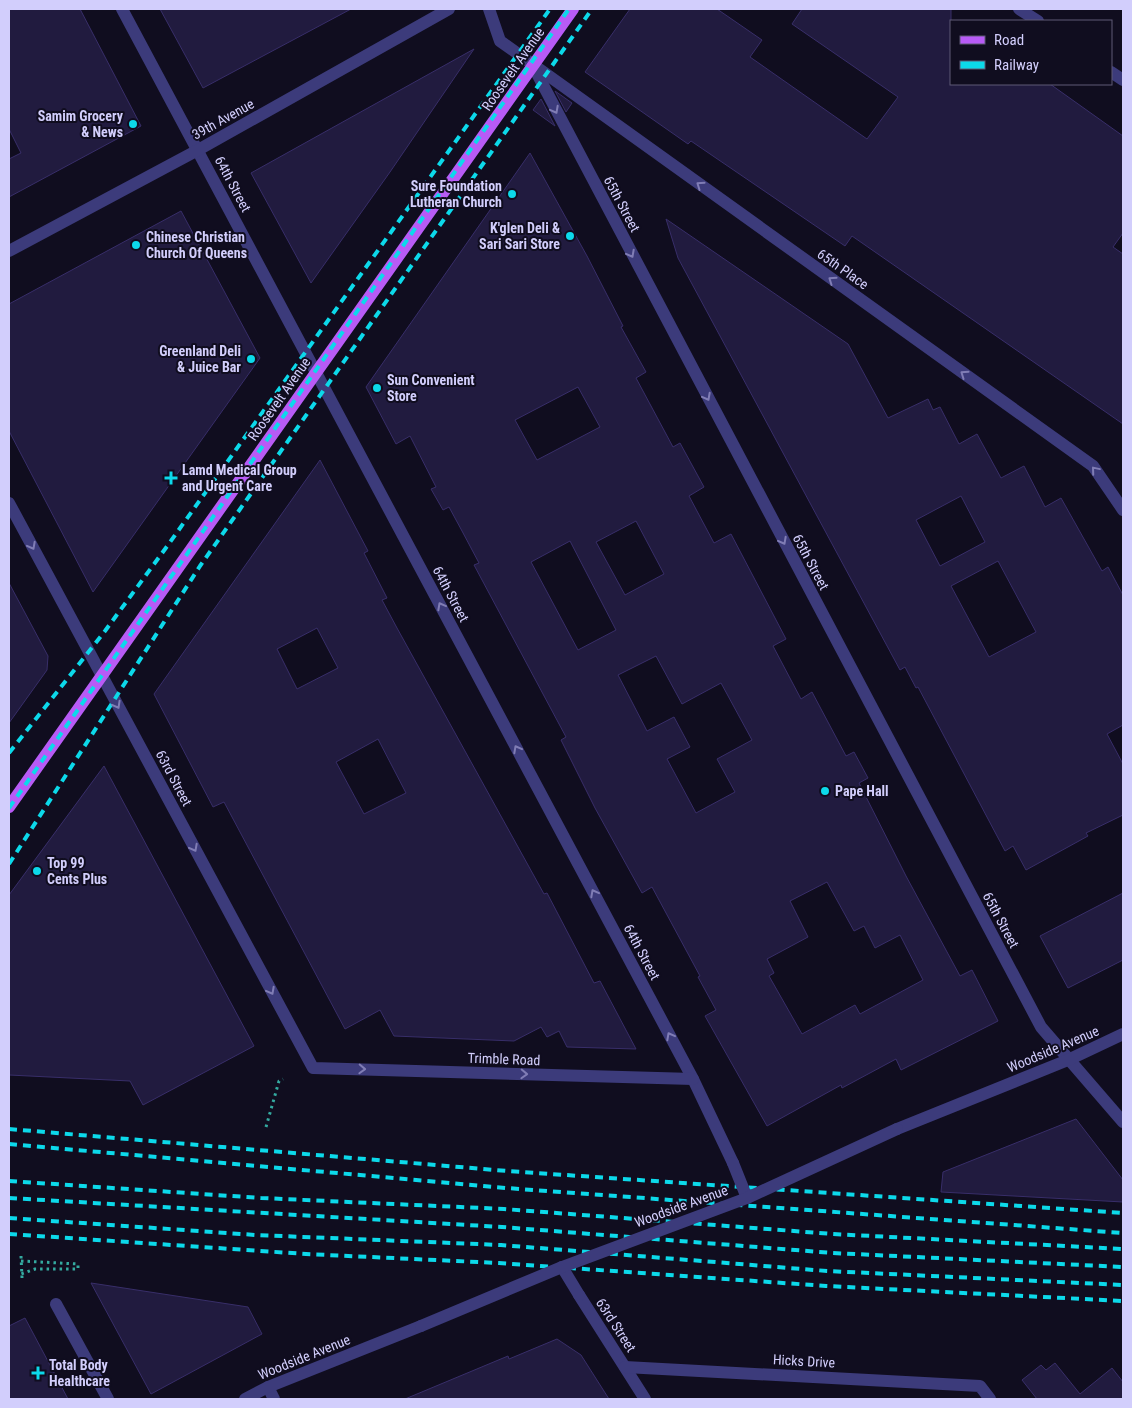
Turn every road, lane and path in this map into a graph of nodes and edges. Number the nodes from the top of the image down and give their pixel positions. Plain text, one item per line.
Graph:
1 (122, 9) edge
2 (449, 9) edge
3 (489, 9) edge
4 (573, 9) edge
5 (1020, 9) edge
6 (1036, 20) edge
7 (533, 66) junction
8 (1112, 73) edge
9 (1123, 80) edge
10 (198, 150) junction
11 (9, 251) edge
12 (317, 372) junction
13 (9, 503) edge
14 (1123, 510) edge
15 (102, 678) junction
16 (9, 807) edge
17 (1123, 1034) edge
18 (1068, 1060) junction
19 (313, 1068) joint
20 (283, 1079) dead end
21 (693, 1079) junction
22 (1123, 1122) edge
23 (266, 1127) dead end
24 (747, 1198) junction
25 (21, 1256) dead end
26 (21, 1261) junction
27 (562, 1267) junction
28 (56, 1304) dead end
29 (625, 1367) junction
30 (268, 1387) junction
31 (108, 1399) edge
32 (245, 1399) edge
33 (274, 1399) edge
34 (645, 1399) edge
35 (990, 1399) edge

1 - 10 street, 64th Street
2 - 10 street, 39th Avenue
3 - 7 street, 65th Street
4 - 7 main road, Roosevelt Avenue
5 - 6 street
7 - 12 main road, Roosevelt Avenue
14 -> 7 street, 65th Place
7 -> 18 street, 65th Street
8 - 9 street
10 - 11 street, 39th Avenue
10 - 12 street, 64th Street
12 - 15 main road, Roosevelt Avenue
21 -> 12 street, 64th Street
13 -> 15 street, 63rd Street
15 - 16 main road, Roosevelt Avenue
15 -> 19 street, 63rd Street
17 - 18 street, Woodside Avenue
18 - 22 street, 65th Street
18 - 24 street, Woodside Avenue, bridge
19 -> 21 street, Trimble Road
20 - 23 path
21 - 24 street, 64th Street, bridge
24 - 27 street, Woodside Avenue, bridge
25 - 26 path
26 - 26 path
27 - 29 street, 63rd Street, bridge
27 - 30 street, Woodside Avenue, bridge
28 - 31 street
29 - 34 street, 63rd Street
29 - 35 street, Hicks Drive
30 - 32 street, Woodside Avenue
30 - 33 street

